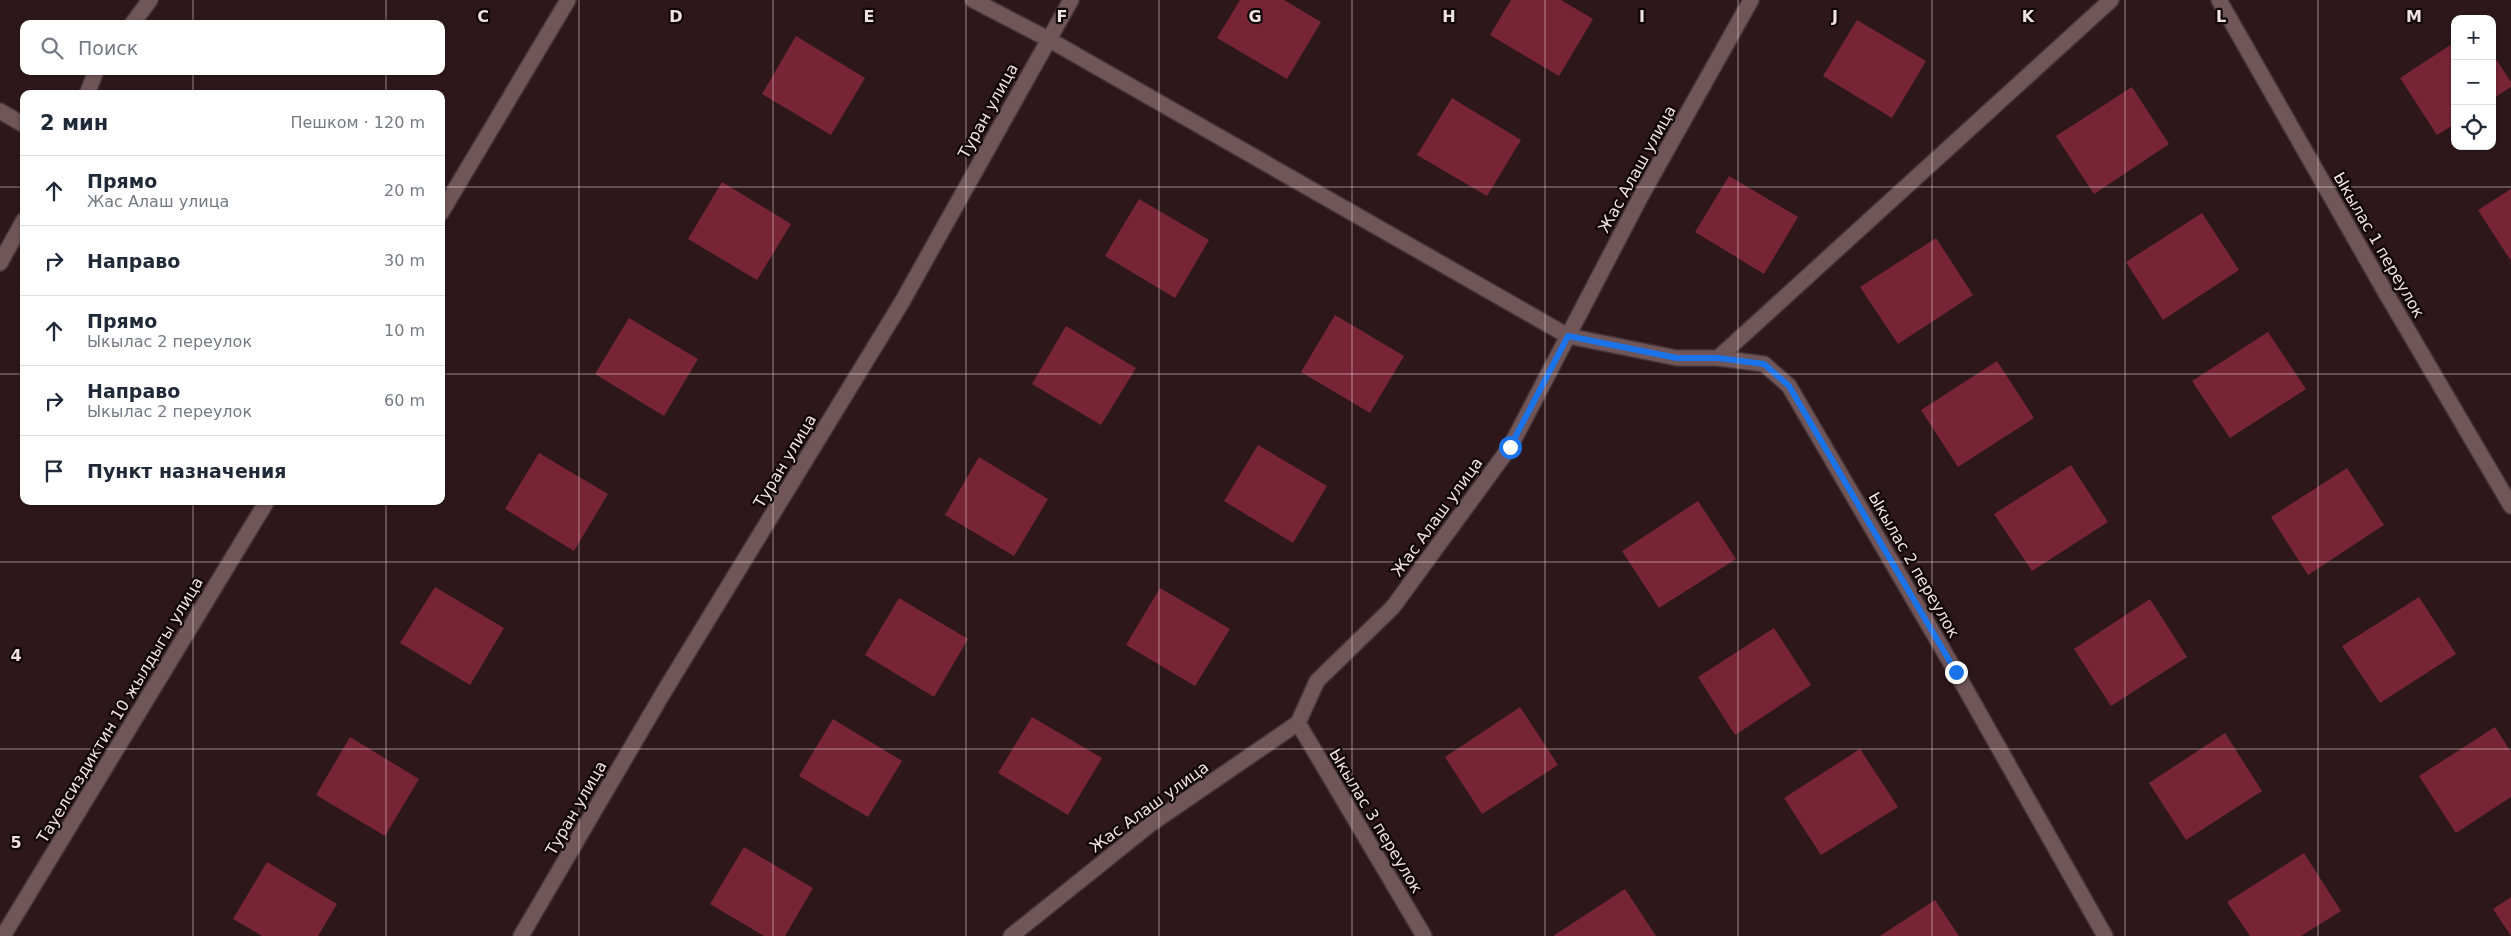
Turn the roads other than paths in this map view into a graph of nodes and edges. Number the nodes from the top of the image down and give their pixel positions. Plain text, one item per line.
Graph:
1 (150, 0) edge
2 (568, 0) edge
3 (972, 0) edge
4 (1071, 0) edge
5 (1751, 0) edge
6 (2111, 0) edge
7 (2219, 0) edge
8 (135, 20) edge
9 (1048, 39) junction
10 (94, 75) edge
11 (89, 90) edge
12 (0, 111) edge
13 (20, 123) edge
14 (445, 206) edge
15 (20, 227) edge
16 (0, 263) edge
17 (1568, 336) junction
18 (1718, 358) junction
19 (265, 505) edge
20 (2511, 506) edge
21 (1298, 723) junction
22 (3, 936) edge
23 (521, 936) edge
24 (1011, 936) edge
25 (1424, 936) edge
26 (2105, 936) edge

1 - 8 street
2 - 14 street
3 - 9 street, Ыкылас 2 переулок
4 - 9 street, Туран улица
5 - 17 street, Жас Алаш улица
6 - 18 street
7 - 20 street, Ыкылас 1 переулок
9 - 17 street, Ыкылас 2 переулок
9 - 23 street, Туран улица
10 - 11 street
12 - 13 street
15 - 16 street
17 - 18 street, Ыкылас 2 переулок
17 - 21 street, Жас Алаш улица
18 - 26 street, Ыкылас 2 переулок
19 - 22 street, Тауелсиздиктин 10 жылдыгы улица
21 - 24 street, Жас Алаш улица
21 - 25 street, Ыкылас 3 переулок

